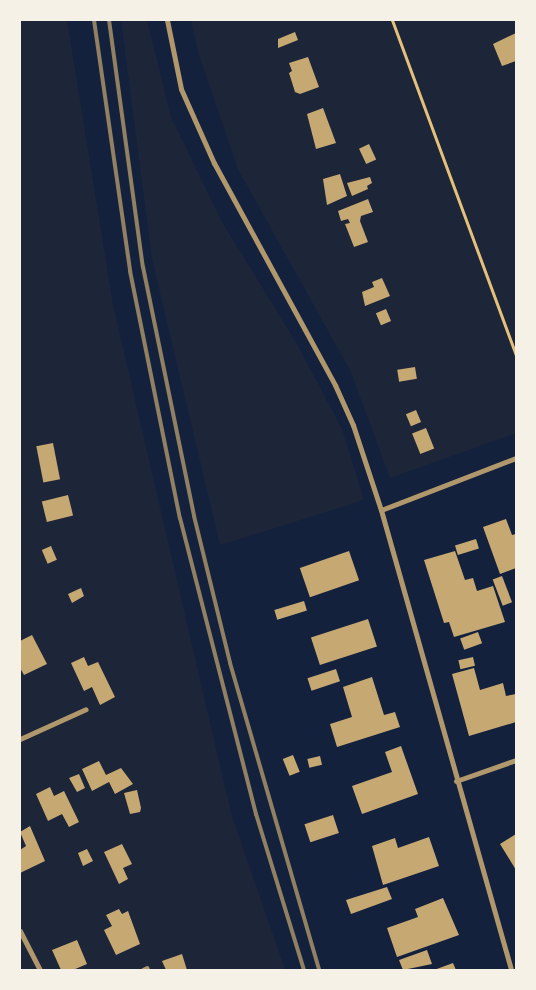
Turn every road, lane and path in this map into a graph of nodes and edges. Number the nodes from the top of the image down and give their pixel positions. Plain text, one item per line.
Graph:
1 (167, 20) edge
2 (392, 20) edge
3 (516, 356) edge
4 (516, 458) edge
5 (381, 510) junction
6 (86, 709) dead end
7 (20, 739) edge
8 (516, 760) edge
9 (456, 781) junction
10 (20, 931) edge
11 (40, 970) edge
12 (511, 970) edge

1 - 5 street
2 - 3 path
4 - 5 street
5 - 9 street
6 - 7 street
8 - 9 street
9 - 12 street
10 - 11 street

